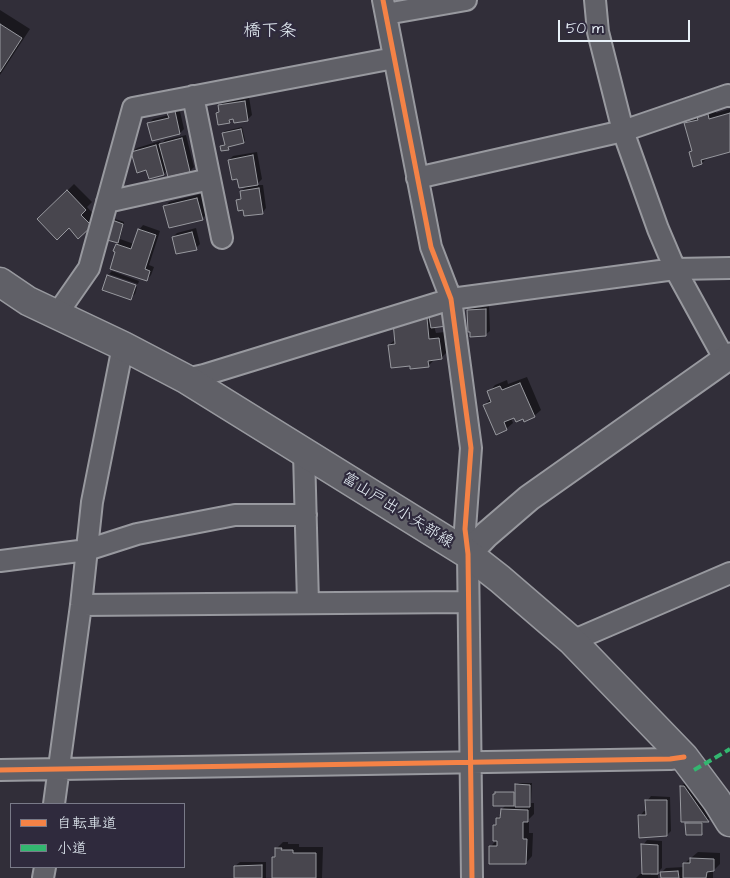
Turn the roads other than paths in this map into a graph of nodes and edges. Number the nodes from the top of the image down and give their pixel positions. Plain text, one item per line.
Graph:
1 (466, 0) edge
2 (595, 0) edge
3 (384, 7) edge
4 (394, 58) junction
5 (193, 96) junction
6 (730, 96) edge
7 (623, 131) junction
8 (417, 178) junction
9 (210, 179) junction
10 (108, 202) junction
11 (222, 238) dead end
12 (730, 268) edge
13 (676, 269) junction
14 (0, 282) edge
15 (451, 299) junction
16 (57, 314) junction
17 (124, 346) junction
18 (728, 358) edge
19 (186, 379) junction
20 (304, 453) junction
21 (306, 516) junction
22 (87, 550) junction
23 (468, 554) junction
24 (0, 561) edge
25 (730, 573) edge
26 (468, 602) junction
27 (308, 603) junction
28 (81, 605) junction
29 (572, 641) junction
30 (684, 757) junction
31 (471, 762) junction
32 (0, 770) edge
33 (60, 770) junction
34 (54, 803) edge
35 (730, 822) edge
36 (472, 878) edge

1 - 3 street
2 - 7 street
3 - 4 street
4 - 5 street
4 - 8 street
5 - 9 street
5 - 10 street
6 - 7 street
7 - 8 street
7 - 13 street
8 - 15 street
9 - 10 street
9 - 11 street
10 - 16 street
12 - 13 street
13 - 15 street
13 - 18 street
14 - 16 main road, 富山戸出小矢部線
15 - 19 street
15 - 23 street
16 - 17 main road, 富山戸出小矢部線
17 - 19 main road, 富山戸出小矢部線
17 - 22 street
18 - 23 street
19 - 20 main road, 富山戸出小矢部線
20 - 21 street
20 - 23 main road, 富山戸出小矢部線
21 - 22 street
21 - 27 street
22 - 24 street
22 - 28 street
23 - 26 street
23 - 29 main road, 富山戸出小矢部線
25 - 29 street
26 - 27 street
26 - 31 street
27 - 28 street
28 - 33 street
29 - 30 main road, 富山戸出小矢部線
30 - 31 street
30 - 35 main road, 富山戸出小矢部線
31 - 33 street
31 - 36 street
32 - 33 street
33 - 34 street

